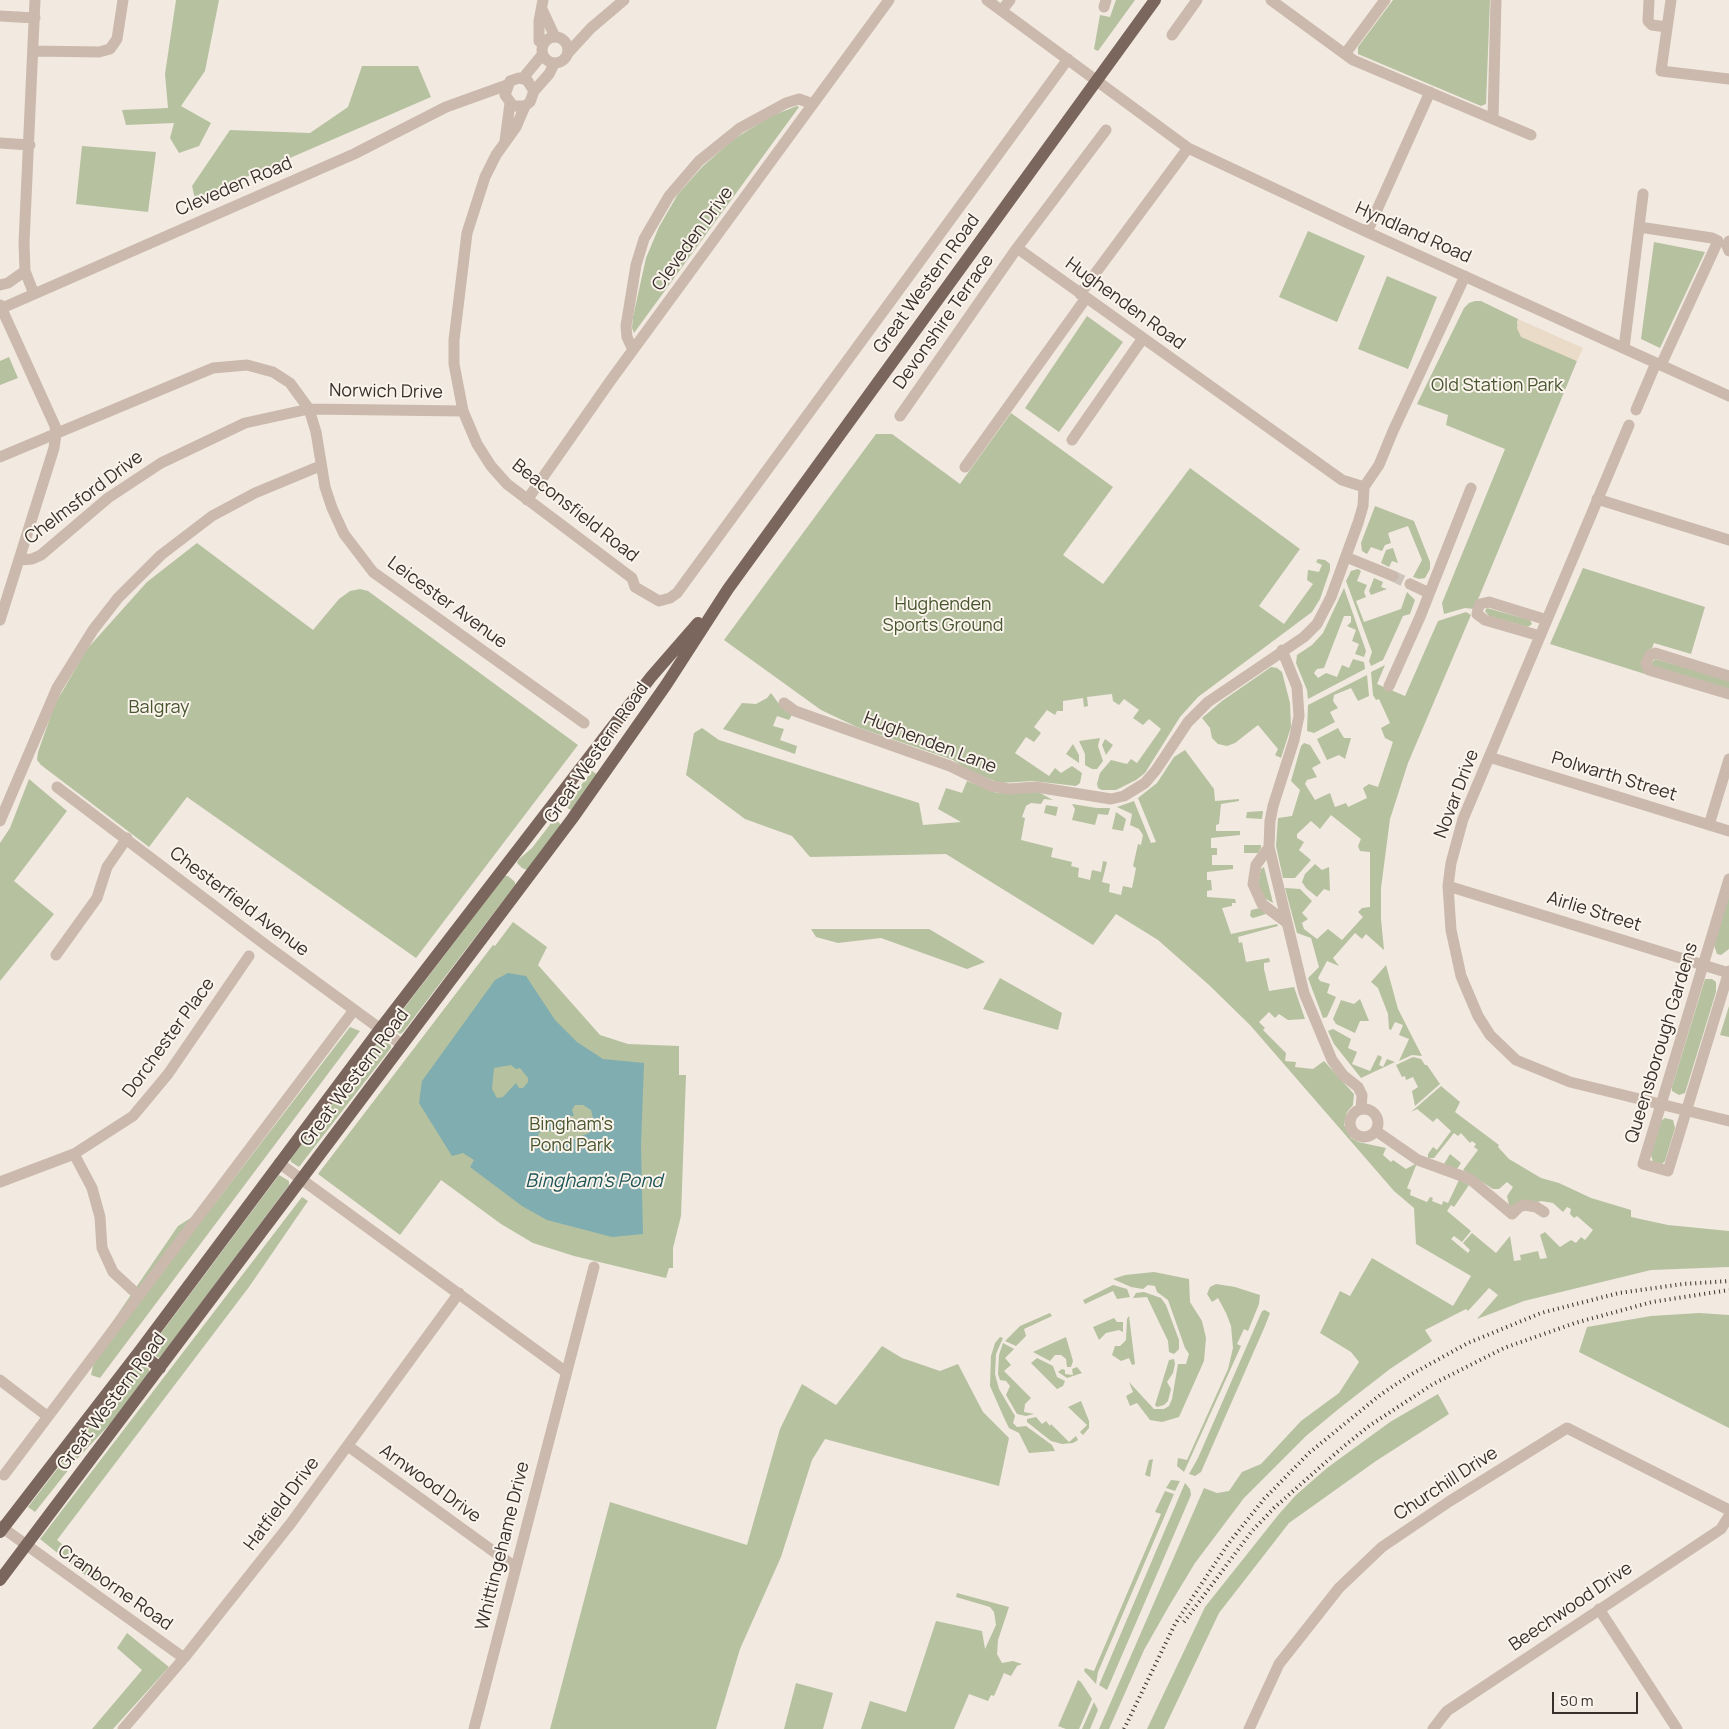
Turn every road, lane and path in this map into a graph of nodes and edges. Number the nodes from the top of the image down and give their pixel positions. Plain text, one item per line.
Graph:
1 (35, 0) edge
2 (123, 0) edge
3 (624, 0) edge
4 (889, 0) edge
5 (987, 0) edge
6 (1010, 0) edge
7 (1155, 0) edge
8 (1197, 0) edge
9 (1271, 0) edge
10 (1385, 0) edge
11 (1496, 0) edge
12 (1649, 0) edge
13 (1671, 0) edge
14 (543, 4) edge
15 (1002, 10) junction
16 (0, 16) edge
17 (35, 18) junction
18 (1667, 27) junction
19 (590, 28) junction
20 (1172, 35) dead end
21 (559, 38) junction
22 (543, 49) junction
23 (34, 51) junction
24 (568, 53) junction
25 (1345, 54) junction
26 (1068, 59) junction
27 (554, 64) junction
28 (523, 78) junction
29 (1096, 79) junction
30 (1729, 79) edge
31 (506, 85) junction
32 (534, 91) junction
33 (1430, 92) junction
34 (481, 94) junction
35 (508, 101) junction
36 (813, 104) junction
37 (525, 106) junction
38 (1494, 119) junction
39 (1106, 130) dead end
40 (1530, 135) dead end
41 (505, 141) junction
42 (0, 143) edge
43 (30, 145) junction
44 (1188, 148) junction
45 (1643, 194) dead end
46 (1639, 227) junction
47 (1367, 232) junction
48 (1729, 240) edge
49 (1016, 248) junction
50 (1729, 251) edge
51 (25, 271) junction
52 (1465, 276) junction
53 (0, 285) edge
54 (34, 294) junction
55 (1083, 296) junction
56 (1, 308) edge
57 (1143, 338) junction
58 (1624, 348) junction
59 (633, 350) junction
60 (1658, 364) junction
61 (1729, 396) edge
62 (309, 409) junction
63 (1636, 410) dead end
64 (463, 411) junction
65 (900, 416) dead end
66 (1629, 425) dead end
67 (56, 434) junction
68 (1072, 440) dead end
69 (0, 457) edge
70 (320, 466) junction
71 (966, 467) dead end
72 (1364, 487) junction
73 (1471, 488) dead end
74 (527, 500) junction
75 (1597, 500) junction
76 (1729, 540) edge
77 (1346, 558) junction
78 (20, 560) junction
79 (1393, 576) tunnel mouth
80 (1410, 584) tunnel mouth
81 (728, 590) junction
82 (1430, 593) junction
83 (670, 598) joint
84 (0, 620) edge
85 (1547, 620) junction
86 (1540, 636) junction
87 (1282, 650) junction
88 (1729, 676) edge
89 (1389, 686) dead end
90 (1729, 694) edge
91 (784, 703) dead end
92 (584, 723) dead end
93 (1489, 757) junction
94 (1729, 759) edge
95 (57, 787) dead end
96 (0, 821) edge
97 (1709, 824) junction
98 (1729, 831) edge
99 (127, 838) junction
100 (1269, 847) junction
101 (1729, 879) edge
102 (1448, 886) junction
103 (1286, 922) junction
104 (56, 955) dead end
105 (249, 956) dead end
106 (1704, 964) junction
107 (1729, 972) edge
108 (354, 1010) junction
109 (380, 1028) junction
110 (401, 1044) junction
111 (1661, 1104) junction
112 (1361, 1109) junction
113 (1686, 1110) junction
114 (1729, 1120) edge
115 (1376, 1132) junction
116 (74, 1154) junction
117 (279, 1163) junction
118 (301, 1179) junction
119 (0, 1182) edge
120 (1544, 1212) dead end
121 (594, 1267) dead end
122 (459, 1293) junction
123 (140, 1296) junction
124 (139, 1352) junction
125 (160, 1368) junction
126 (566, 1372) junction
127 (0, 1380) edge
128 (47, 1416) junction
129 (348, 1446) junction
130 (4, 1475) dead end
131 (1729, 1510) edge
132 (1729, 1516) edge
133 (1, 1529) edge
134 (25, 1546) junction
135 (515, 1567) junction
136 (0, 1580) edge
137 (1599, 1609) junction
138 (184, 1658) junction
139 (1252, 1728) edge
140 (123, 1729) edge
141 (474, 1729) edge
142 (1433, 1729) edge
143 (1678, 1729) edge

1 - 17 street
2 - 23 street
3 - 19 street, Cleveden Road
4 - 36 street, Cleveden Drive
5 - 15 street
6 - 15 street
7 - 29 main road, Great Western Road
8 - 20 street
9 - 25 street
10 - 25 street
11 - 38 street
12 - 18 street
13 - 18 street
14 - 21 street
14 - 22 street
15 - 26 street
16 - 17 street
17 - 23 street
18 - 30 street
19 - 21 street, Cleveden Road
19 - 24 street, Cleveden Road
21 - 22 street, Cleveden Road
21 - 24 street
22 - 27 street
22 - 28 street, Cleveden Road
23 - 43 street
24 - 27 street, Cleveden Road
25 - 33 street
26 - 29 street
26 - 83 street, Great Western Road
27 - 32 street, Cleveden Road
28 - 31 street, Cleveden Road
28 - 32 street
29 - 44 street, Hyndland Road
29 - 81 main road, Great Western Road
31 - 34 street, Cleveden Road
31 - 35 street
32 - 37 street, Cleveden Road
33 - 38 street
33 - 47 street
34 - 35 street
34 - 54 street, Cleveden Road
35 - 37 street
35 - 41 street, Beaconsfield Road
36 - 59 street, Cleveden Drive
36 - 59 street
37 - 41 street, Beaconsfield Road
38 - 40 street
39 - 49 street, Devonshire Terrace
41 - 64 street, Beaconsfield Road
42 - 43 street
43 - 51 street
44 - 47 street, Hyndland Road
44 - 55 street
45 - 46 street
46 - 58 street
46 - 60 street
47 - 52 street, Hyndland Road
48 - 50 street
49 - 55 street, Hughenden Road
49 - 65 street, Devonshire Terrace
51 - 53 street
51 - 54 street
52 - 58 street, Hyndland Road
52 - 72 street
54 - 56 street, Cleveden Road
55 - 57 street, Hughenden Road
55 - 71 street
56 - 67 street
57 - 68 street
57 - 72 street, Hughenden Road
58 - 60 street, Hyndland Road
59 - 74 street, Cleveden Drive
60 - 61 street, Hyndland Road
60 - 63 street
62 - 64 street, Norwich Drive
62 - 67 street, Leicester Avenue
62 - 70 street, Leicester Avenue
62 - 78 street, Chelmsford Drive
64 - 74 street, Beaconsfield Road
66 - 75 street, Novar Drive
67 - 69 street, Leicester Avenue
67 - 78 street
70 - 92 street, Leicester Avenue
70 - 96 street
72 - 77 street, Hughenden Lane
73 - 82 street
74 - 83 street, Beaconsfield Road
75 - 76 street
75 - 85 street, Novar Drive
77 - 79 street
77 - 87 street, Hughenden Lane
78 - 84 street
80 - 82 street
81 - 109 main road, Great Western Road
81 - 110 main road, Great Western Road
82 - 89 street
85 - 86 street, Novar Drive
85 - 86 street
86 - 93 street, Novar Drive
87 - 91 street, Hughenden Lane
87 - 100 street
88 - 90 street
93 - 97 street, Polwarth Street
93 - 102 street, Novar Drive
94 - 97 street
95 - 99 street, Chesterfield Avenue
97 - 98 street, Polwarth Street
99 - 104 street
99 - 108 street, Chesterfield Avenue
100 - 103 street
100 - 103 street
101 - 106 street, Queensborough Gardens
102 - 106 street, Airlie Street
102 - 111 street, Novar Drive
103 - 112 street
105 - 116 street, Dorchester Place
106 - 107 street, Airlie Street
106 - 111 street, Queensborough Gardens
107 - 113 street, Queensborough Gardens
108 - 109 street, Chesterfield Avenue
108 - 123 street
109 - 110 street, Chesterfield Avenue
109 - 117 main road, Great Western Road
110 - 118 main road, Great Western Road
111 - 113 street, Novar Drive
111 - 113 street, Queensborough Gardens
112 - 115 street
112 - 115 street
113 - 114 street, Novar Drive
115 - 120 street
116 - 119 street, Dorchester Place
116 - 123 street
117 - 118 street
117 - 124 main road, Great Western Road
118 - 122 street
118 - 125 main road, Great Western Road
121 - 126 street, Whittingehame Drive
122 - 126 street
122 - 129 street, Hatfield Drive
123 - 128 street
124 - 125 main road
124 - 133 main road, Great Western Road
125 - 134 main road, Great Western Road
126 - 135 street, Whittingehame Drive
127 - 128 street
128 - 130 street
129 - 135 street, Arnwood Drive
129 - 138 street, Hatfield Drive
131 - 139 street, Churchill Drive
132 - 137 street, Beechwood Drive
133 - 134 street, Cranborne Road
134 - 136 main road, Great Western Road
134 - 138 street, Cranborne Road
135 - 141 street, Whittingehame Drive
137 - 142 street, Beechwood Drive
137 - 143 street
138 - 140 street, Hatfield Drive

